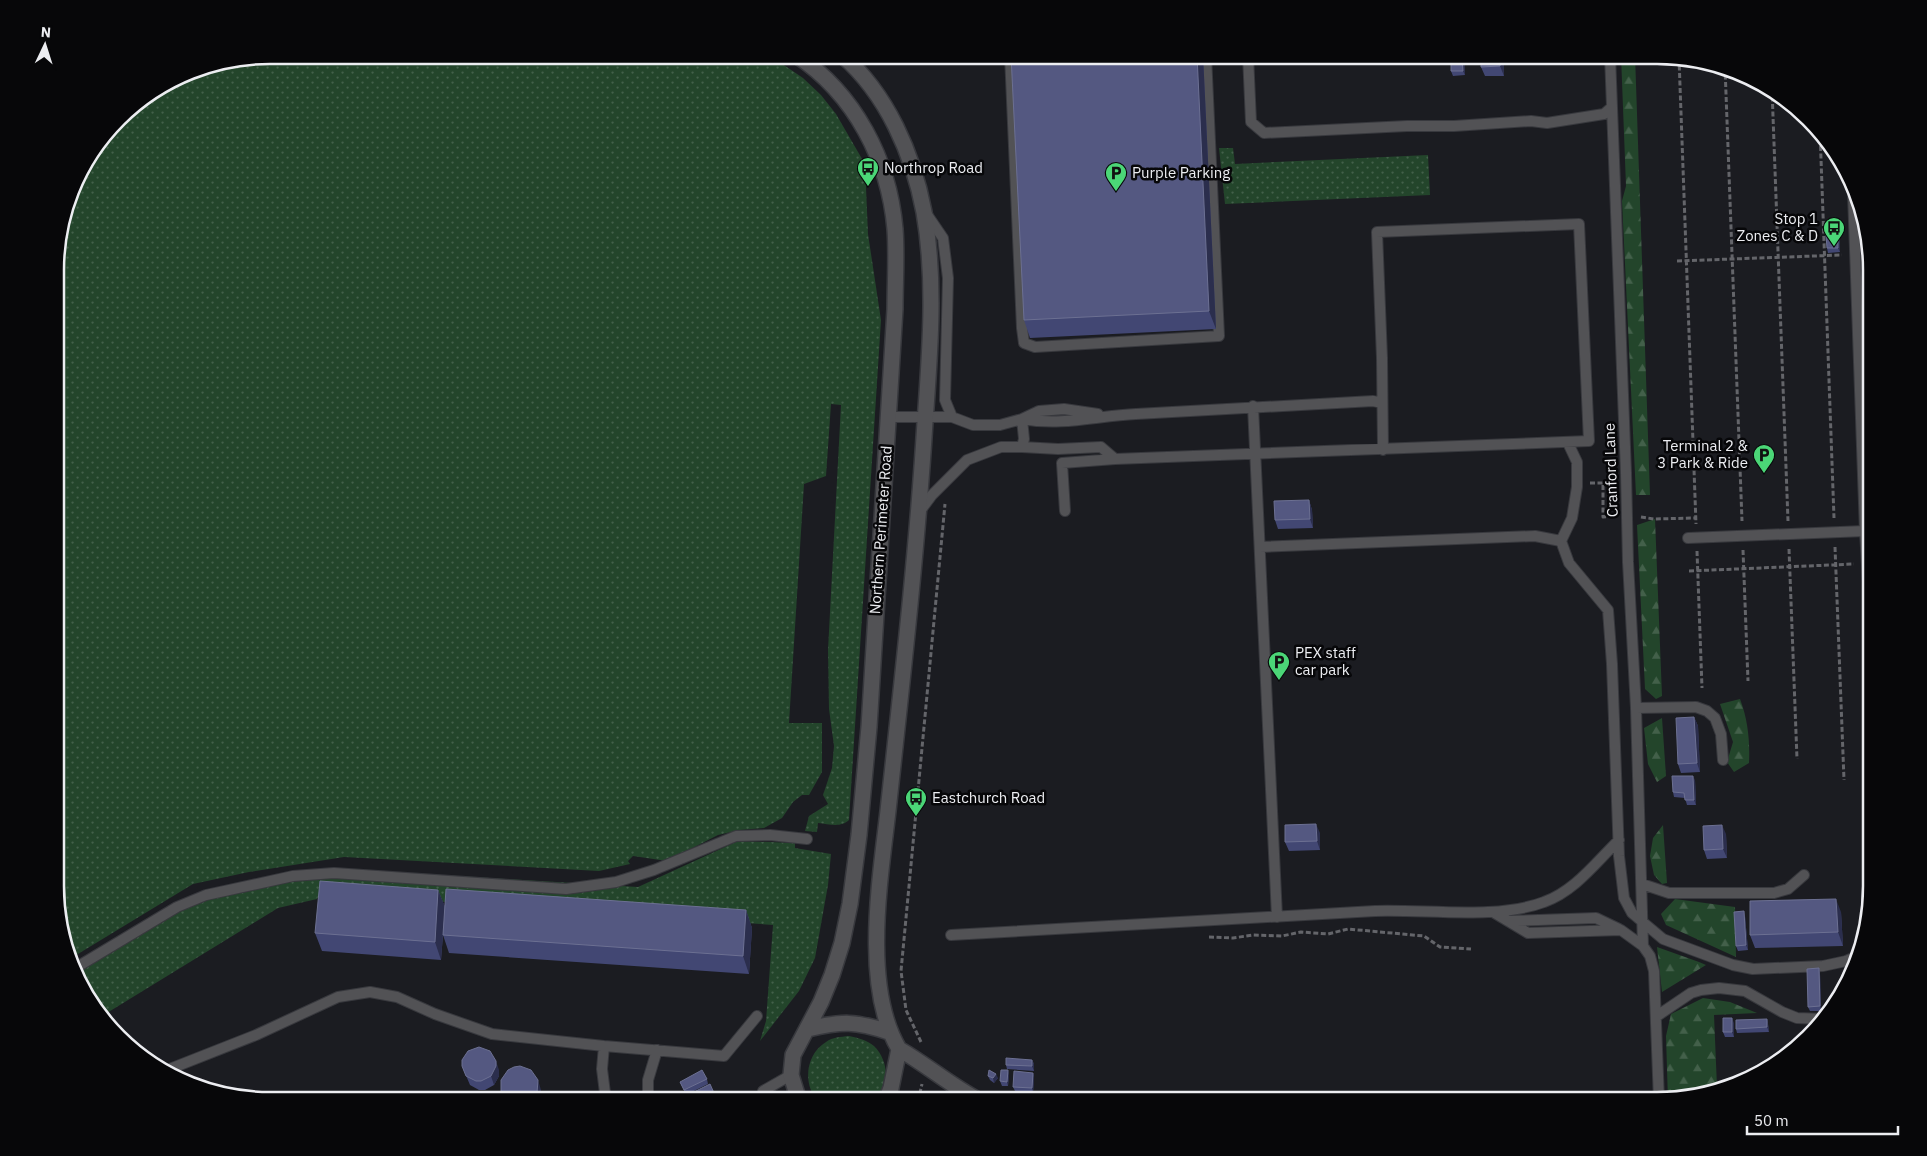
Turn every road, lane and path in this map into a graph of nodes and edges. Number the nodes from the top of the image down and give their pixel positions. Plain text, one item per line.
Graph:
1 (807, 64) edge
2 (850, 64) edge
3 (1010, 64) edge
4 (1206, 64) edge
5 (1248, 64) edge
6 (1610, 64) edge
7 (1679, 65) edge
8 (1725, 75) edge
9 (1772, 98) edge
10 (1612, 107) junction
11 (1820, 143) edge
12 (1853, 208) edge
13 (924, 210) junction
14 (1855, 254) junction
15 (1824, 255) junction
16 (1778, 257) junction
17 (1732, 259) junction
18 (1686, 260) junction
19 (1677, 261) dead end
20 (1863, 381) edge
21 (1382, 403) junction
22 (1253, 406) junction
23 (888, 417) junction
24 (952, 417) junction
25 (926, 418) junction
26 (1022, 418) junction
27 (1568, 443) junction
28 (1022, 448) junction
29 (1383, 450) junction
30 (1255, 453) junction
31 (1116, 459) junction
32 (945, 502) dead end
33 (1065, 511) dead end
34 (919, 512) junction
35 (1863, 531) edge
36 (1830, 533) junction
37 (1788, 534) junction
38 (1743, 536) junction
39 (1692, 538) junction
40 (1561, 542) junction
41 (1260, 548) junction
42 (1863, 563) edge
43 (1836, 565) junction
44 (1790, 567) junction
45 (1744, 569) junction
46 (1689, 571) dead end
47 (1698, 571) junction
48 (1748, 681) dead end
49 (1702, 688) dead end
50 (1636, 708) junction
51 (1797, 759) dead end
52 (1723, 760) dead end
53 (1844, 780) dead end
54 (807, 839) dead end
55 (1619, 840) junction
56 (1804, 875) dead end
57 (1642, 884) junction
58 (1493, 912) junction
59 (1277, 917) junction
60 (1204, 920) junction
61 (1642, 922) junction
62 (951, 935) dead end
63 (1643, 946) junction
64 (1471, 949) dead end
65 (1850, 958) edge
66 (79, 966) edge
67 (757, 1016) dead end
68 (1657, 1016) junction
69 (1816, 1018) edge
70 (808, 1029) junction
71 (889, 1032) junction
72 (604, 1046) junction
73 (928, 1047) dead end
74 (899, 1048) junction
75 (657, 1050) junction
76 (172, 1068) edge
77 (790, 1075) junction
78 (923, 1080) dead end
79 (605, 1092) edge
80 (648, 1092) edge
81 (764, 1092) edge
82 (796, 1092) edge
83 (889, 1092) edge
84 (920, 1092) edge
85 (963, 1092) edge
86 (1659, 1092) edge

1 - 23 street, Northern Perimeter Road
2 - 13 street
3 - 4 lane
5 - 10 lane
6 - 10 lane, Cranford Lane
7 - 18 path
8 - 17 path
9 - 16 path
10 - 50 lane, Cranford Lane
11 - 15 path
12 - 14 lane
13 - 24 lane
13 - 25 street
14 - 15 path
14 - 20 lane
15 - 16 path
15 - 36 path
16 - 17 path
16 - 37 path
17 - 18 path
17 - 38 path
18 - 19 path
18 - 39 path
21 - 22 lane
21 - 27 lane
21 - 29 lane
22 - 26 lane
22 - 30 lane
23 - 25 lane
23 - 70 street, Northern Perimeter Road
24 - 25 lane
24 - 26 lane
25 - 34 street
26 - 28 lane
27 - 29 lane
27 - 40 lane
28 - 31 lane
28 - 34 lane
29 - 30 lane
30 - 31 lane
30 - 41 lane
31 - 33 lane
32 - 73 path
34 - 71 street
35 - 36 lane
36 - 37 lane
36 - 43 path
37 - 38 lane
37 - 44 path
38 - 39 lane
38 - 45 path
39 - 47 path
40 - 41 lane
40 - 55 lane
41 - 59 lane
42 - 43 path
43 - 44 path
43 - 53 path
44 - 45 path
44 - 51 path
45 - 47 path
45 - 48 path
46 - 47 path
47 - 49 path
50 - 52 lane
50 - 57 lane, Cranford Lane
54 - 66 lane
55 - 58 lane
55 - 61 lane
56 - 57 lane
57 - 61 lane, Cranford Lane
58 - 59 lane
58 - 63 lane
59 - 60 lane
60 - 62 lane
60 - 64 path
61 - 63 lane, Cranford Lane
61 - 65 lane
63 - 68 lane
67 - 75 lane
68 - 69 lane
68 - 86 lane
70 - 71 street
70 - 77 street, Northern Perimeter Road
71 - 74 street
72 - 75 lane
72 - 76 lane
72 - 79 lane
74 - 83 street
74 - 85 street
75 - 80 lane
77 - 81 lane
77 - 82 street
78 - 84 path

